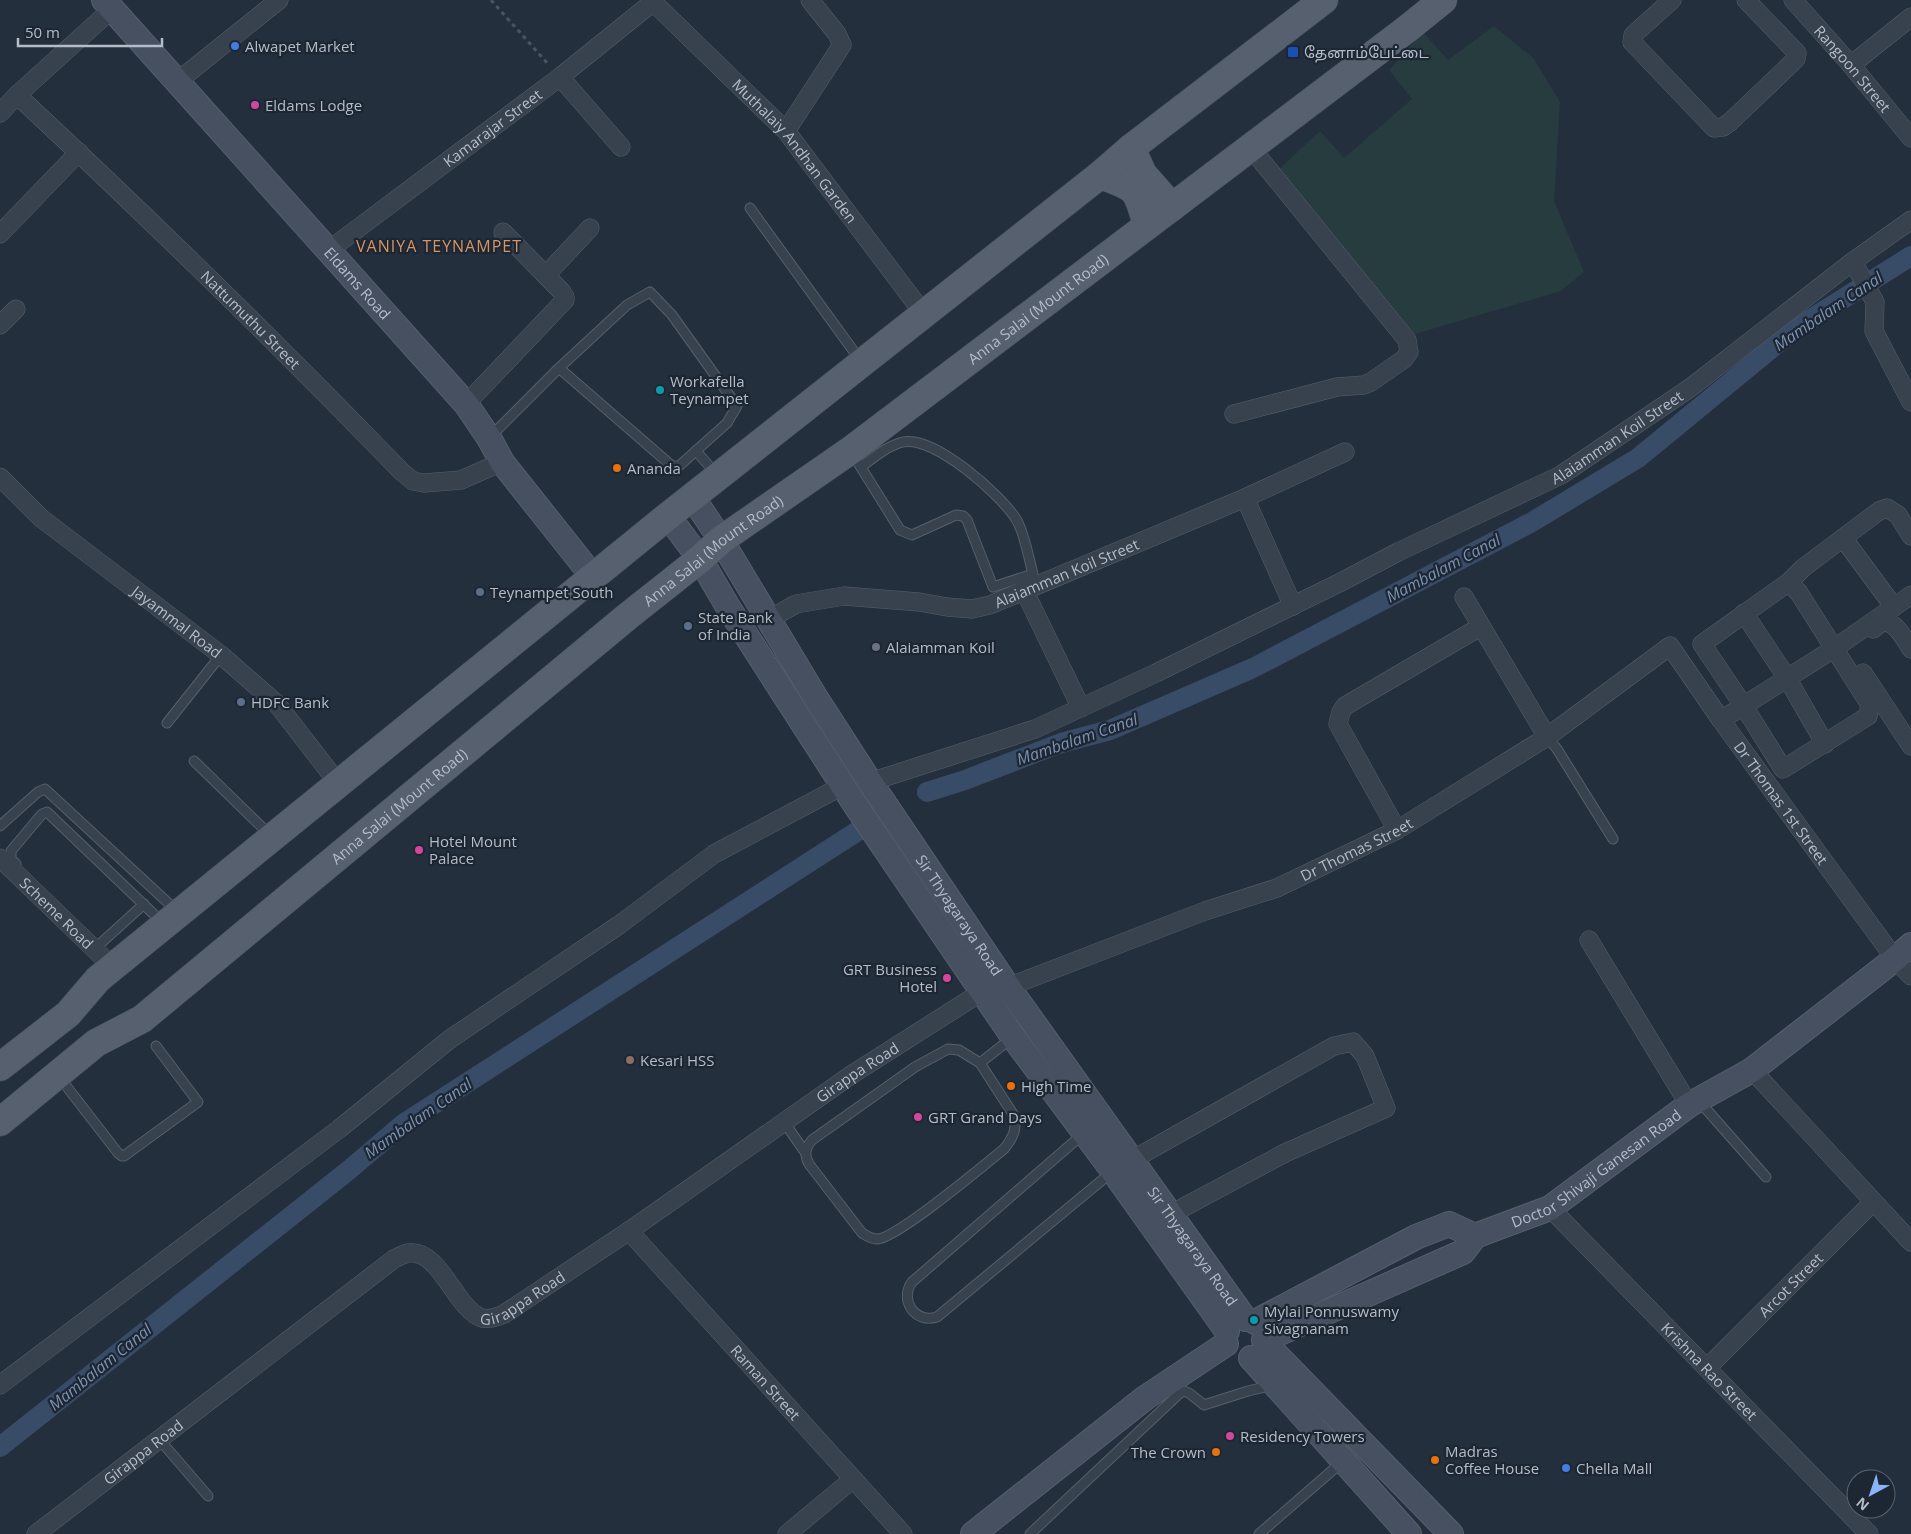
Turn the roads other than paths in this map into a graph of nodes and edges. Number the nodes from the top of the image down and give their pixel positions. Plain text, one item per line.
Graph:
1 (279, 0) edge
2 (810, 0) edge
3 (1324, 0) edge
4 (1443, 0) edge
5 (1672, 0) edge
6 (1746, 0) edge
7 (1792, 0) edge
8 (652, 1) edge
9 (108, 4) edge
10 (1911, 17) edge
11 (1851, 65) junction
12 (560, 77) junction
13 (178, 81) junction
14 (17, 94) junction
15 (0, 113) edge
16 (786, 131) junction
17 (1911, 138) edge
18 (621, 147) dead end
19 (1131, 148) junction
20 (1251, 148) junction
21 (79, 152) junction
22 (1100, 175) junction
23 (1172, 207) junction
24 (750, 208) dead end
25 (1911, 220) edge
26 (1147, 225) junction
27 (590, 228) dead end
28 (503, 232) dead end
29 (0, 234) edge
30 (329, 250) junction
31 (1857, 269) dead end
32 (546, 275) junction
33 (16, 309) dead end
34 (923, 313) junction
35 (0, 325) edge
36 (861, 363) junction
37 (559, 368) junction
38 (1911, 402) edge
39 (466, 404) junction
40 (1234, 414) dead end
41 (489, 438) junction
42 (696, 451) junction
43 (1345, 452) dead end
44 (856, 459) junction
45 (502, 462) junction
46 (0, 477) edge
47 (719, 477) junction
48 (693, 498) junction
49 (1245, 498) junction
50 (668, 516) junction
51 (1911, 536) edge
52 (1843, 538) junction
53 (721, 540) junction
54 (700, 559) junction
55 (594, 578) junction
56 (1789, 582) junction
57 (1024, 590) junction
58 (1911, 596) edge
59 (1464, 597) dead end
60 (1293, 606) junction
61 (1902, 607) edge
62 (1744, 613) junction
63 (768, 620) junction
64 (1480, 627) junction
65 (1911, 638) edge
66 (1670, 646) joint
67 (1835, 648) junction
68 (1911, 649) edge
69 (221, 654) junction
70 (1787, 678) junction
71 (1743, 705) junction
72 (1081, 708) junction
73 (1720, 720) junction
74 (167, 723) dead end
75 (1547, 737) junction
76 (1825, 744) junction
77 (1911, 746) edge
78 (194, 761) dead end
79 (870, 782) junction
80 (338, 783) junction
81 (844, 785) junction
82 (0, 826) edge
83 (1397, 830) junction
84 (272, 837) junction
85 (1613, 839) dead end
86 (0, 858) edge
87 (144, 904) junction
88 (172, 919) junction
89 (1589, 940) dead end
90 (111, 958) junction
91 (1906, 960) edge
92 (1008, 987) junction
93 (984, 991) junction
94 (1013, 1037) junction
95 (156, 1046) dead end
96 (980, 1063) junction
97 (0, 1067) edge
98 (1752, 1070) junction
99 (57, 1074) junction
100 (1694, 1103) junction
101 (0, 1122) edge
102 (784, 1122) junction
103 (1085, 1132) junction
104 (806, 1152) junction
105 (1123, 1165) junction
106 (1766, 1177) dead end
107 (1872, 1202) junction
108 (1550, 1208) junction
109 (1170, 1214) junction
110 (630, 1230) junction
111 (1475, 1236) junction
112 (1911, 1242) edge
113 (1247, 1337) junction
114 (1707, 1368) junction
115 (0, 1385) edge
116 (1275, 1385) junction
117 (159, 1439) junction
118 (1344, 1461) junction
119 (854, 1479) junction
120 (208, 1496) dead end
121 (36, 1534) edge
122 (787, 1534) edge
123 (903, 1534) edge
124 (973, 1534) edge
125 (1030, 1534) edge
126 (1259, 1534) edge
127 (1409, 1534) edge
128 (1452, 1534) edge
129 (1869, 1534) edge

1 - 13 street
2 - 16 street
3 - 19 main road
4 - 20 main road, Anna Salai (Mount Road)
5 - 6 street
7 - 11 street, Rangoon Street
8 - 12 street, Kamarajar Street
8 - 16 street, Muthalaiy Andhan Garden
9 - 13 main road, Eldams Road
9 - 14 street
10 - 11 street
11 - 17 street, Rangoon Street
12 - 18 street
12 - 30 street, Kamarajar Street
13 - 30 main road, Eldams Road
14 - 15 street
14 - 21 street, Nattumuthu Street
16 - 34 street, Muthalaiy Andhan Garden
19 - 22 main road
19 - 23 main road
20 - 23 main road, Anna Salai (Mount Road)
20 - 40 street
21 - 29 street
21 - 45 street, Nattumuthu Street
22 - 26 main road
22 - 34 main road
23 - 26 main road, Anna Salai (Mount Road)
24 - 36 lane
25 - 60 street, Alaiamman Koil Street
26 - 44 main road, Anna Salai (Mount Road)
27 - 32 street
28 - 32 street
30 - 39 main road, Eldams Road
31 - 38 street
32 - 39 street
33 - 35 street
34 - 36 main road
36 - 47 main road
37 - 41 lane
37 - 42 lane
37 - 42 lane
39 - 41 main road, Eldams Road
41 - 45 main road, Eldams Road
42 - 47 lane
43 - 49 street, Alaiamman Koil Street
44 - 44 lane
44 - 53 main road, Anna Salai (Mount Road)
45 - 55 main road, Eldams Road
46 - 69 street, Jayammal Road
47 - 48 main road
48 - 50 main road
48 - 53 main road, Sir Thyagaraya Road
49 - 57 street, Alaiamman Koil Street
49 - 60 street
50 - 54 main road, Sir Thyagaraya Road
50 - 55 main road
51 - 52 street
52 - 56 street
52 - 61 street
53 - 54 main road, Anna Salai (Mount Road)
53 - 63 main road, Sir Thyagaraya Road
54 - 81 main road, Sir Thyagaraya Road
54 - 99 main road, Anna Salai (Mount Road)
55 - 80 main road
56 - 62 street
56 - 67 street
57 - 63 street, Alaiamman Koil Street
57 - 72 street
58 - 61 street
59 - 64 street
60 - 72 street, Alaiamman Koil Street
61 - 65 street
61 - 67 street
62 - 70 street
62 - 71 street
63 - 79 main road, Sir Thyagaraya Road
64 - 75 street
64 - 83 street
66 - 73 street, Dr Thomas 1st Street
66 - 75 street, Dr Thomas Street
67 - 70 street
67 - 76 street
68 - 77 street
69 - 74 lane
69 - 80 street, Jayammal Road
70 - 71 street
70 - 76 street
71 - 73 street
71 - 76 street
72 - 79 street, Alaiamman Koil Street
73 - 91 street, Dr Thomas 1st Street
75 - 83 street, Dr Thomas Street
75 - 85 lane
78 - 84 lane
79 - 92 main road, Sir Thyagaraya Road
80 - 84 main road
81 - 93 main road, Sir Thyagaraya Road
81 - 115 street
82 - 88 lane
83 - 92 street, Dr Thomas Street
84 - 88 main road
86 - 90 street, Scheme Road
87 - 88 lane
87 - 90 lane
87 - 90 lane
88 - 90 main road
89 - 100 street
90 - 97 main road
91 - 98 main road, Doctor Shivaji Ganesan Road
92 - 105 main road, Sir Thyagaraya Road
93 - 94 main road, Sir Thyagaraya Road
93 - 102 street, Girappa Road
94 - 96 lane
94 - 103 main road, Sir Thyagaraya Road
95 - 99 lane
96 - 104 lane
96 - 104 lane
98 - 100 main road, Doctor Shivaji Ganesan Road
98 - 107 street
99 - 101 main road, Anna Salai (Mount Road)
100 - 106 lane
100 - 108 main road, Doctor Shivaji Ganesan Road
102 - 104 lane
102 - 110 street, Girappa Road
103 - 105 main road, Sir Thyagaraya Road
103 - 105 lane
105 - 109 main road, Sir Thyagaraya Road
105 - 109 street
105 - 113 main road, Sir Thyagaraya Road
107 - 112 street
107 - 114 street, Arcot Street
108 - 111 main road, Doctor Shivaji Ganesan Road
108 - 114 street, Krishna Rao Street
109 - 113 main road, Sir Thyagaraya Road
110 - 117 street, Girappa Road
110 - 119 street, Raman Street
111 - 113 main road
111 - 113 main road
113 - 116 main road, Sir Thyagaraya Road
113 - 124 main road
113 - 128 main road, Sir Thyagaraya Road
114 - 129 street, Krishna Rao Street
116 - 118 main road, Sir Thyagaraya Road
116 - 125 lane
117 - 120 lane
117 - 121 street, Girappa Road
118 - 126 lane
118 - 127 main road, Sir Thyagaraya Road
119 - 122 street
119 - 123 street, Raman Street

